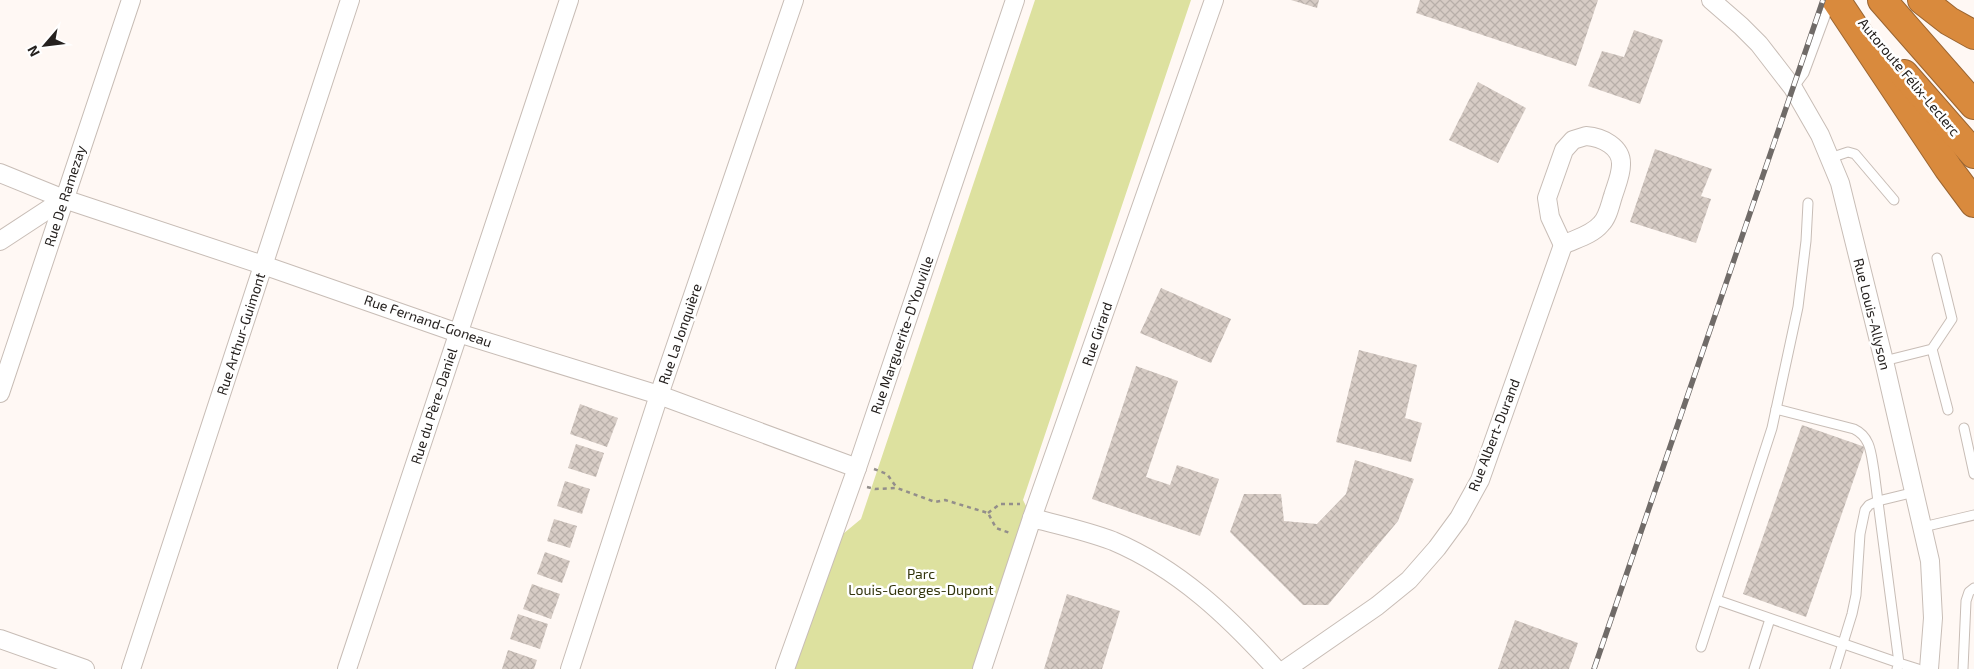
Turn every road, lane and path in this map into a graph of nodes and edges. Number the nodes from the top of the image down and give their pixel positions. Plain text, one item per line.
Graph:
1 (131, 0) edge
2 (350, 0) edge
3 (569, 0) edge
4 (794, 0) edge
5 (1015, 0) edge
6 (1214, 0) edge
7 (1711, 0) edge
8 (1831, 0) edge
9 (1836, 0) edge
10 (1844, 0) edge
11 (1882, 0) edge
12 (1922, 0) edge
13 (1974, 35) edge
14 (1867, 37) junction
15 (1793, 88) junction
16 (1974, 105) edge
17 (1974, 154) edge
18 (1830, 158) junction
19 (0, 173) edge
20 (64, 199) junction
21 (1894, 200) dead end
22 (1808, 203) dead end
23 (1974, 203) edge
24 (0, 241) edge
25 (1563, 245) junction
26 (1937, 258) dead end
27 (264, 264) junction
28 (458, 333) junction
29 (1932, 349) junction
30 (1884, 361) junction
31 (0, 393) edge
32 (658, 395) junction
33 (1776, 409) junction
34 (1948, 410) dead end
35 (1964, 428) dead end
36 (857, 468) junction
37 (1974, 474) edge
38 (897, 488) junction
39 (1915, 492) junction
40 (1878, 501) junction
41 (988, 513) junction
42 (1974, 515) edge
43 (1032, 518) junction
44 (1923, 527) junction
45 (1974, 588) edge
46 (1716, 600) junction
47 (1770, 619) junction
48 (0, 639) edge
49 (1843, 644) junction
50 (1701, 647) dead end
51 (1898, 666) edge
52 (85, 669) edge
53 (131, 669) edge
54 (347, 669) edge
55 (570, 669) edge
56 (784, 669) edge
57 (982, 669) edge
58 (1276, 669) edge
59 (1286, 669) edge
60 (1754, 669) edge
61 (1835, 669) edge
62 (1918, 669) edge
63 (1929, 669) edge
64 (1963, 669) edge

1 - 20 street, Rue De Ramezay
2 - 27 street, Rue Arthur-Guimont
3 - 28 street, Rue du Père-Daniel
4 - 32 street, Rue La Jonquière
5 - 36 street, Rue Marguerite-D'Youville
6 - 43 street, Rue Girard
7 - 15 street, Rue Louis-Allyson
8 - 15 lane
9 - 14 highway
10 - 14 highway, Autoroute Félix-Leclerc
11 - 16 highway, Autoroute Félix-Leclerc
12 - 13 highway
14 - 17 highway, Autoroute Félix-Leclerc
14 - 23 highway
15 - 18 street, Rue Louis-Allyson
18 - 21 lane
18 - 30 street, Rue Louis-Allyson
19 - 20 street, Rue Fernand-Goneau
20 - 24 street
20 - 27 street, Rue Fernand-Goneau
20 - 31 street, Rue De Ramezay
22 - 33 lane
25 - 25 street
25 - 59 street, Rue Albert-Durand
26 - 29 lane
27 - 28 street, Rue Fernand-Goneau
27 - 53 street, Rue Arthur-Guimont
28 - 32 street, Rue Fernand-Goneau
28 - 54 street, Rue du Père-Daniel
29 - 30 lane
29 - 34 lane
30 - 39 street, Rue Louis-Allyson
32 - 36 street, Rue Fernand-Goneau
32 - 55 street, Rue La Jonquière
33 - 40 lane
33 - 46 lane
35 - 37 lane
36 - 38 path
36 - 38 path
36 - 56 street, Rue Marguerite-D'Youville
38 - 41 path
39 - 40 lane
39 - 44 street, Rue Louis-Allyson
40 - 49 lane
40 - 51 lane
41 - 43 path
41 - 43 path
42 - 44 lane
43 - 57 street, Rue Girard
43 - 58 street
44 - 63 street, Rue Louis-Allyson
45 - 64 lane
46 - 47 lane
46 - 50 lane
47 - 49 lane
47 - 60 lane
48 - 52 street
49 - 51 lane
49 - 61 lane
51 - 62 lane

